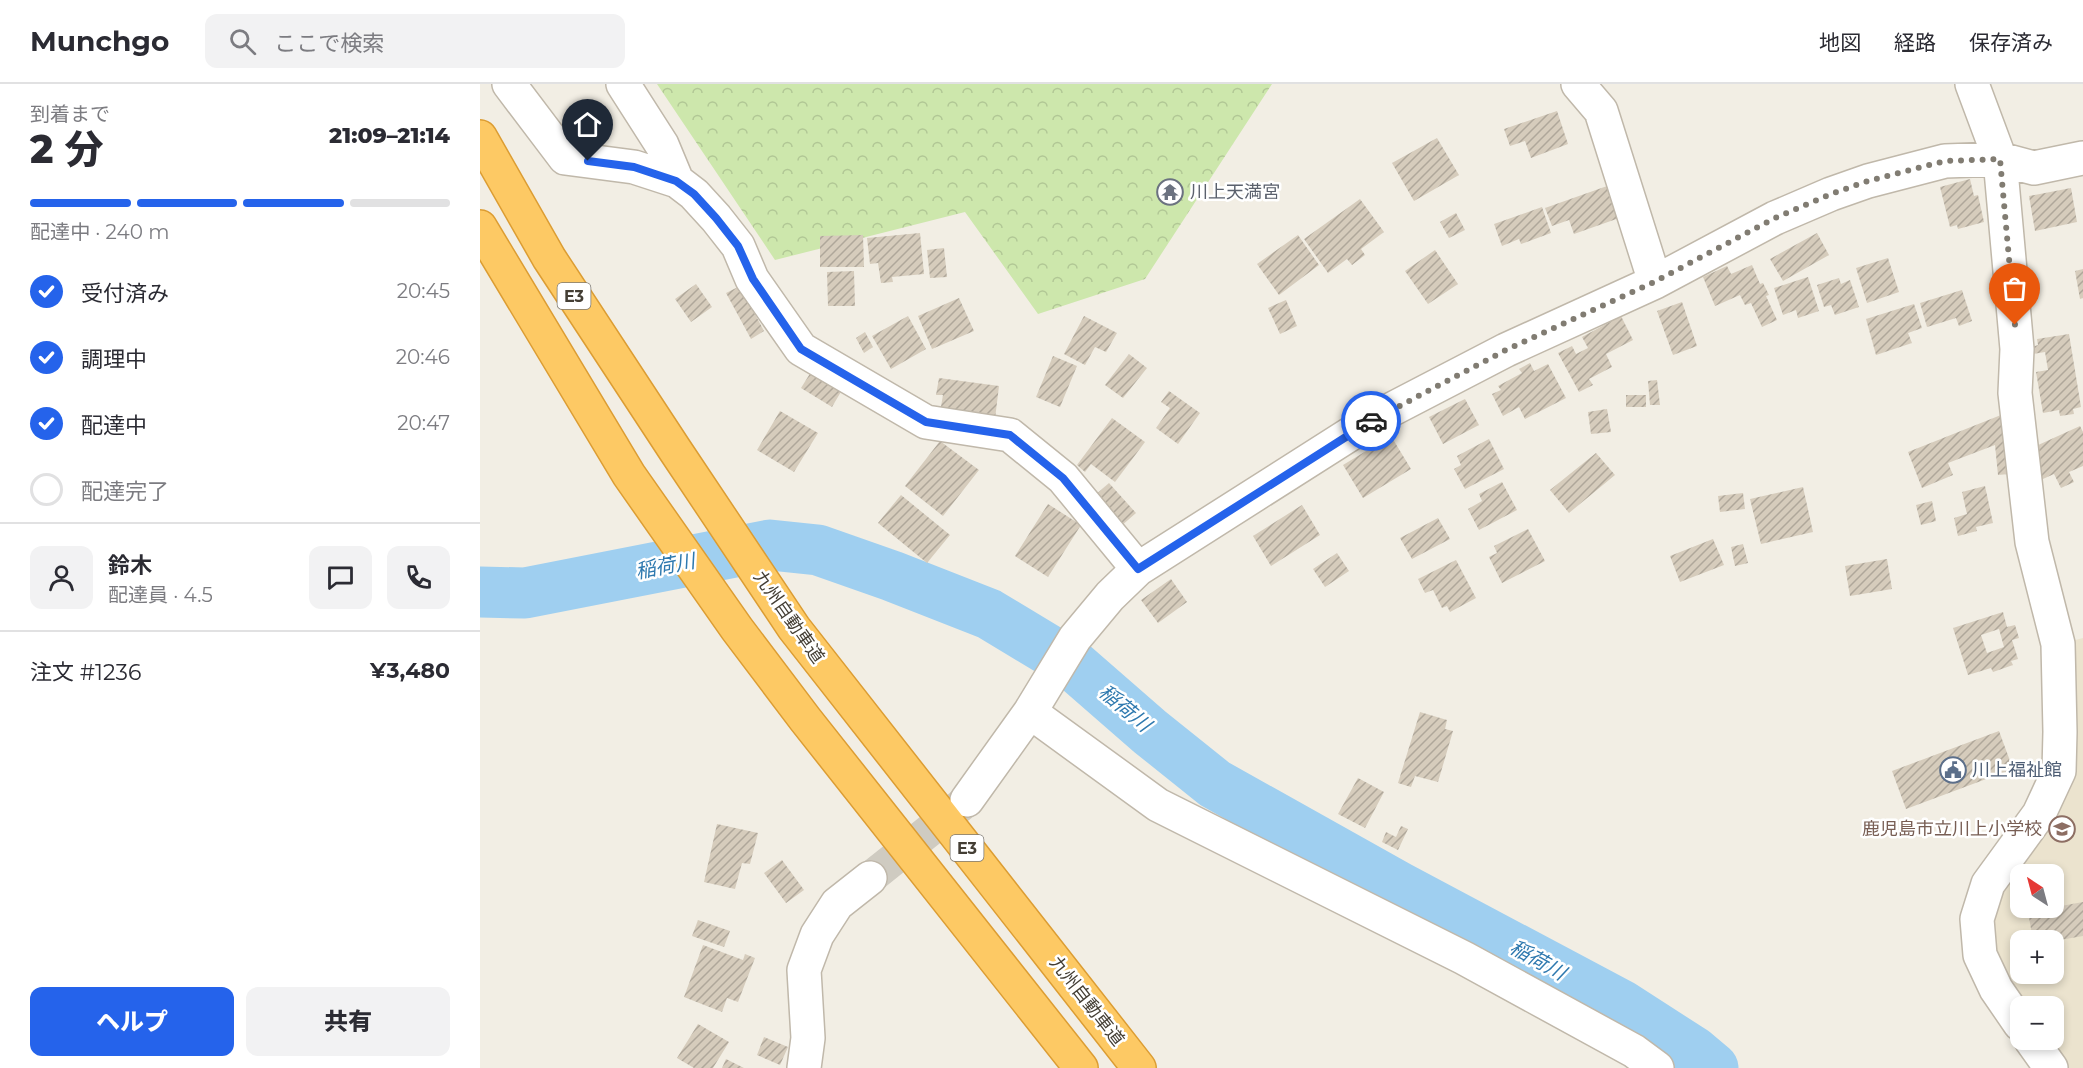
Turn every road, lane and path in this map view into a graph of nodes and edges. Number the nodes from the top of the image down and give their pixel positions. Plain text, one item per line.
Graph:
1 (509, 84) edge
2 (623, 84) edge
3 (1578, 84) edge
4 (1971, 84) edge
5 (480, 138) edge
6 (2083, 158) edge
7 (2000, 159) junction
8 (676, 181) junction
9 (480, 227) edge
10 (1654, 282) junction
11 (1138, 569) junction
12 (1030, 712) junction
13 (967, 800) tunnel mouth
14 (870, 878) tunnel mouth
15 (2010, 1009) edge
16 (2038, 1050) edge
17 (804, 1068) edge
18 (1081, 1068) edge
19 (1139, 1068) edge
20 (1656, 1068) edge
21 (2051, 1068) edge

1 - 8 street
2 - 8 street
3 - 10 street
4 - 7 street
5 - 19 highway, 九州自動車道 / E3
6 - 7 street
7 - 10 street
7 - 15 street
8 - 11 street
9 - 18 highway, E3
10 - 11 street
11 - 12 street
12 - 13 street
12 - 20 street
14 - 17 street
16 - 21 street

